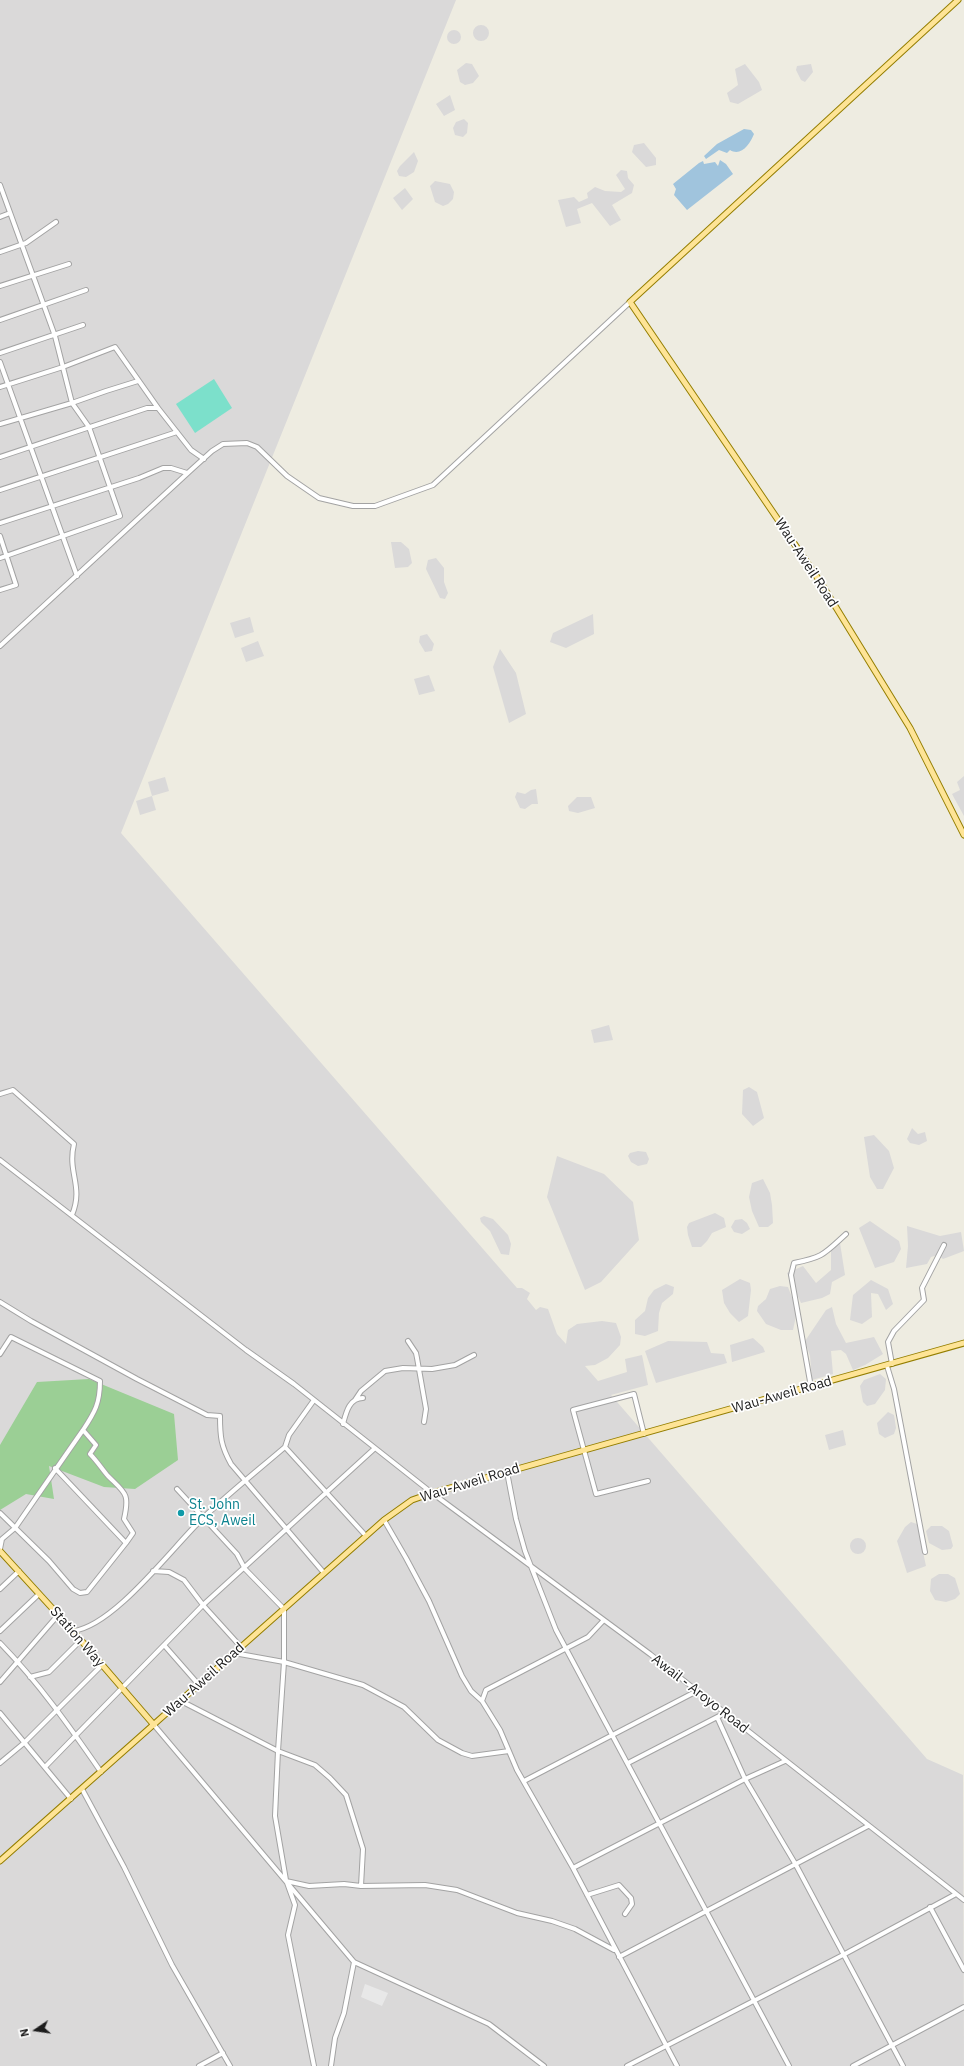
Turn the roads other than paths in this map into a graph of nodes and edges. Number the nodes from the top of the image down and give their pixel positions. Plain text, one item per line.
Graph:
1 (958, 0) edge
2 (0, 185) edge
3 (10, 213) junction
4 (0, 217) edge
5 (56, 222) dead end
6 (22, 244) junction
7 (0, 252) edge
8 (69, 264) dead end
9 (33, 276) junction
10 (0, 286) edge
11 (86, 290) dead end
12 (630, 302) junction
13 (44, 306) junction
14 (0, 320) edge
15 (83, 325) dead end
16 (55, 336) junction
17 (0, 353) edge
18 (0, 362) edge
19 (63, 367) junction
20 (138, 381) junction
21 (8, 384) junction
22 (0, 387) edge
23 (72, 403) junction
24 (158, 408) junction
25 (20, 417) junction
26 (0, 424) edge
27 (89, 427) junction
28 (177, 432) junction
29 (31, 447) junction
30 (0, 458) edge
31 (100, 458) junction
32 (204, 459) junction
33 (187, 473) junction
34 (42, 476) junction
35 (110, 487) junction
36 (0, 490) edge
37 (53, 506) junction
38 (0, 523) edge
39 (0, 536) edge
40 (64, 537) junction
41 (6, 555) junction
42 (0, 558) edge
43 (77, 576) junction
44 (0, 590) edge
45 (0, 646) edge
46 (964, 835) edge
47 (0, 1094) edge
48 (0, 1160) edge
49 (72, 1215) junction
50 (846, 1234) dead end
51 (944, 1245) dead end
52 (0, 1302) edge
53 (408, 1341) dead end
54 (964, 1344) edge
55 (0, 1354) edge
56 (474, 1355) dead end
57 (892, 1364) junction
58 (887, 1366) junction
59 (419, 1368) junction
60 (811, 1387) junction
61 (363, 1398) dead end
62 (314, 1400) junction
63 (355, 1400) junction
64 (424, 1422) dead end
65 (343, 1424) junction
66 (83, 1430) junction
67 (644, 1434) junction
68 (285, 1447) junction
69 (374, 1449) junction
70 (584, 1450) junction
71 (55, 1468) junction
72 (507, 1472) junction
73 (648, 1481) dead end
74 (245, 1482) junction
75 (177, 1489) dead end
76 (327, 1492) junction
77 (432, 1493) junction
78 (0, 1513) edge
79 (203, 1518) junction
80 (384, 1520) junction
81 (15, 1528) junction
82 (288, 1528) junction
83 (366, 1536) junction
84 (126, 1543) junction
85 (0, 1550) edge
86 (926, 1552) dead end
87 (530, 1565) junction
88 (244, 1569) junction
89 (19, 1571) junction
90 (153, 1571) junction
91 (324, 1572) junction
92 (0, 1589) edge
93 (39, 1594) junction
94 (203, 1605) junction
95 (284, 1609) junction
96 (58, 1614) junction
97 (603, 1621) junction
98 (0, 1631) edge
99 (73, 1631) junction
100 (81, 1640) junction
101 (0, 1643) edge
102 (164, 1645) junction
103 (241, 1648) junction
104 (566, 1648) junction
105 (234, 1653) junction
106 (18, 1661) junction
107 (284, 1662) junction
108 (102, 1665) junction
109 (30, 1677) junction
110 (0, 1682) edge
111 (199, 1685) junction
112 (121, 1688) junction
113 (697, 1691) junction
114 (181, 1701) junction
115 (482, 1701) junction
116 (57, 1709) junction
117 (0, 1713) edge
118 (724, 1713) junction
119 (717, 1717) junction
120 (154, 1725) junction
121 (76, 1735) junction
122 (613, 1736) junction
123 (24, 1743) junction
124 (278, 1751) junction
125 (509, 1751) junction
126 (786, 1761) junction
127 (0, 1763) edge
128 (628, 1763) junction
129 (45, 1767) junction
130 (101, 1772) junction
131 (745, 1779) junction
132 (524, 1781) junction
133 (82, 1789) junction
134 (71, 1799) junction
135 (659, 1824) junction
136 (868, 1826) junction
137 (0, 1861) edge
138 (796, 1865) junction
139 (573, 1868) junction
140 (286, 1880) junction
141 (361, 1886) junction
142 (956, 1894) junction
143 (587, 1896) junction
144 (964, 1900) edge
145 (930, 1907) junction
146 (706, 1913) junction
147 (625, 1914) dead end
148 (616, 1951) junction
149 (843, 1955) junction
150 (620, 1957) junction
151 (354, 1962) junction
152 (964, 1970) edge
153 (753, 2000) junction
154 (964, 2007) edge
155 (892, 2045) junction
156 (666, 2046) junction
157 (223, 2053) junction
158 (199, 2066) edge
159 (230, 2066) edge
160 (314, 2066) edge
161 (331, 2066) edge
162 (544, 2066) edge
163 (627, 2066) edge
164 (677, 2066) edge
165 (788, 2066) edge
166 (853, 2066) edge
167 (903, 2066) edge

1 - 12 main road
2 - 3 street
3 - 4 street
3 - 6 street
5 - 6 street
6 - 7 street
6 - 9 street
8 - 9 street
9 - 10 street
9 - 13 street
11 - 13 street
12 - 32 street
12 - 46 main road, Wau-Aweil Road
13 - 14 street
13 - 16 street
15 - 16 street
16 - 17 street
16 - 19 street
18 - 21 street
19 - 20 street
19 - 21 street
19 - 23 street
20 - 23 street
20 - 24 street
21 - 22 street
21 - 25 street
23 - 25 street
23 - 27 street
24 - 27 street
24 - 28 street
25 - 26 street
25 - 29 street
27 - 29 street
27 - 31 street
28 - 31 street
28 - 32 street
29 - 30 street
29 - 34 street
31 - 34 street
31 - 35 street
32 - 33 street
33 - 35 street
33 - 43 street
34 - 36 street
34 - 37 street
35 - 37 street
35 - 40 street
37 - 38 street
37 - 40 street
39 - 41 street
40 - 41 street
40 - 43 street
41 - 42 street
41 - 44 street
43 - 45 street
47 - 49 street
48 - 49 street, Awail - Aroyo Road
49 - 62 street, Awail - Aroyo Road
50 - 60 street
51 - 57 street
52 - 74 street
53 - 59 street
54 - 57 main road, Wau-Aweil Road
55 - 66 street
56 - 59 street
57 - 58 main road, Wau-Aweil Road
58 - 60 main road, Wau-Aweil Road
58 - 86 street
59 - 63 street
59 - 64 street
60 - 67 main road, Wau-Aweil Road
61 - 63 street
62 - 65 street, Awail - Aroyo Road
62 - 68 street
63 - 65 street
65 - 69 street, Awail - Aroyo Road
66 - 71 street
66 - 84 street
67 - 70 main road, Wau-Aweil Road
67 - 70 street
68 - 74 street
68 - 76 street
69 - 76 street
69 - 77 street, Awail - Aroyo Road
70 - 72 main road, Wau-Aweil Road
70 - 73 street
71 - 81 street
71 - 84 street
72 - 77 main road, Wau-Aweil Road
72 - 87 street
74 - 79 street
74 - 82 street
75 - 79 street
76 - 82 street
76 - 83 street
77 - 80 main road, Wau-Aweil Road
77 - 87 street, Awail - Aroyo Road
78 - 81 street
79 - 88 street
79 - 90 street
80 - 83 main road, Wau-Aweil Road
80 - 115 street
81 - 84 street
81 - 85 street
82 - 88 street
82 - 91 street
83 - 91 main road, Wau-Aweil Road
85 - 89 main road, Station Way
87 - 97 street, Awail - Aroyo Road
87 - 104 street
88 - 94 street
88 - 95 street
89 - 92 street
89 - 93 main road, Station Way
90 - 94 street
90 - 99 street
91 - 95 main road, Wau-Aweil Road
93 - 96 main road, Station Way
93 - 98 street
94 - 102 street
94 - 103 street
95 - 103 main road, Wau-Aweil Road
95 - 107 street
96 - 99 main road, Station Way
96 - 106 street
97 - 104 street
97 - 113 street, Awail - Aroyo Road
99 - 100 main road, Station Way
100 - 108 main road, Station Way
100 - 109 street
101 - 106 street
102 - 111 street
102 - 112 street
103 - 105 main road, Wau-Aweil Road
104 - 115 street
104 - 122 street
105 - 107 street
105 - 111 main road, Wau-Aweil Road
106 - 109 street
106 - 110 street
107 - 124 street
107 - 125 street
108 - 112 main road, Station Way
108 - 116 street
109 - 116 street
111 - 114 main road, Wau-Aweil Road
112 - 120 main road, Station Way
112 - 121 street
113 - 118 street, Awail - Aroyo Road
113 - 122 street
114 - 120 main road, Wau-Aweil Road
114 - 124 street
115 - 125 street
116 - 121 street
116 - 123 street
117 - 123 street
118 - 119 street
118 - 126 street, Awail - Aroyo Road
119 - 128 street
119 - 131 street
120 - 130 main road, Wau-Aweil Road
120 - 140 street
121 - 129 street
121 - 130 street
122 - 128 street
122 - 132 street
123 - 127 street
123 - 129 street
124 - 140 street
124 - 141 street
125 - 132 street
126 - 131 street
126 - 136 street, Awail - Aroyo Road
128 - 135 street
129 - 134 street
130 - 133 main road, Wau-Aweil Road
131 - 135 street
131 - 138 street
132 - 139 street
133 - 134 main road, Wau-Aweil Road
133 - 157 street
134 - 137 main road, Wau-Aweil Road
135 - 139 street
135 - 146 street
136 - 138 street
136 - 142 street, Awail - Aroyo Road
138 - 146 street
138 - 149 street
139 - 143 street
140 - 141 street
140 - 151 street
140 - 160 street
141 - 148 street
142 - 144 street, Awail - Aroyo Road
142 - 145 street
143 - 147 street
143 - 148 street
145 - 149 street
145 - 152 street
146 - 150 street
146 - 153 street
148 - 150 street
149 - 153 street
149 - 155 street
150 - 156 street
151 - 161 street
151 - 162 street
153 - 156 street
153 - 165 street
154 - 155 street
155 - 166 street
155 - 167 street
156 - 163 street
156 - 164 street
157 - 158 street
157 - 159 street

